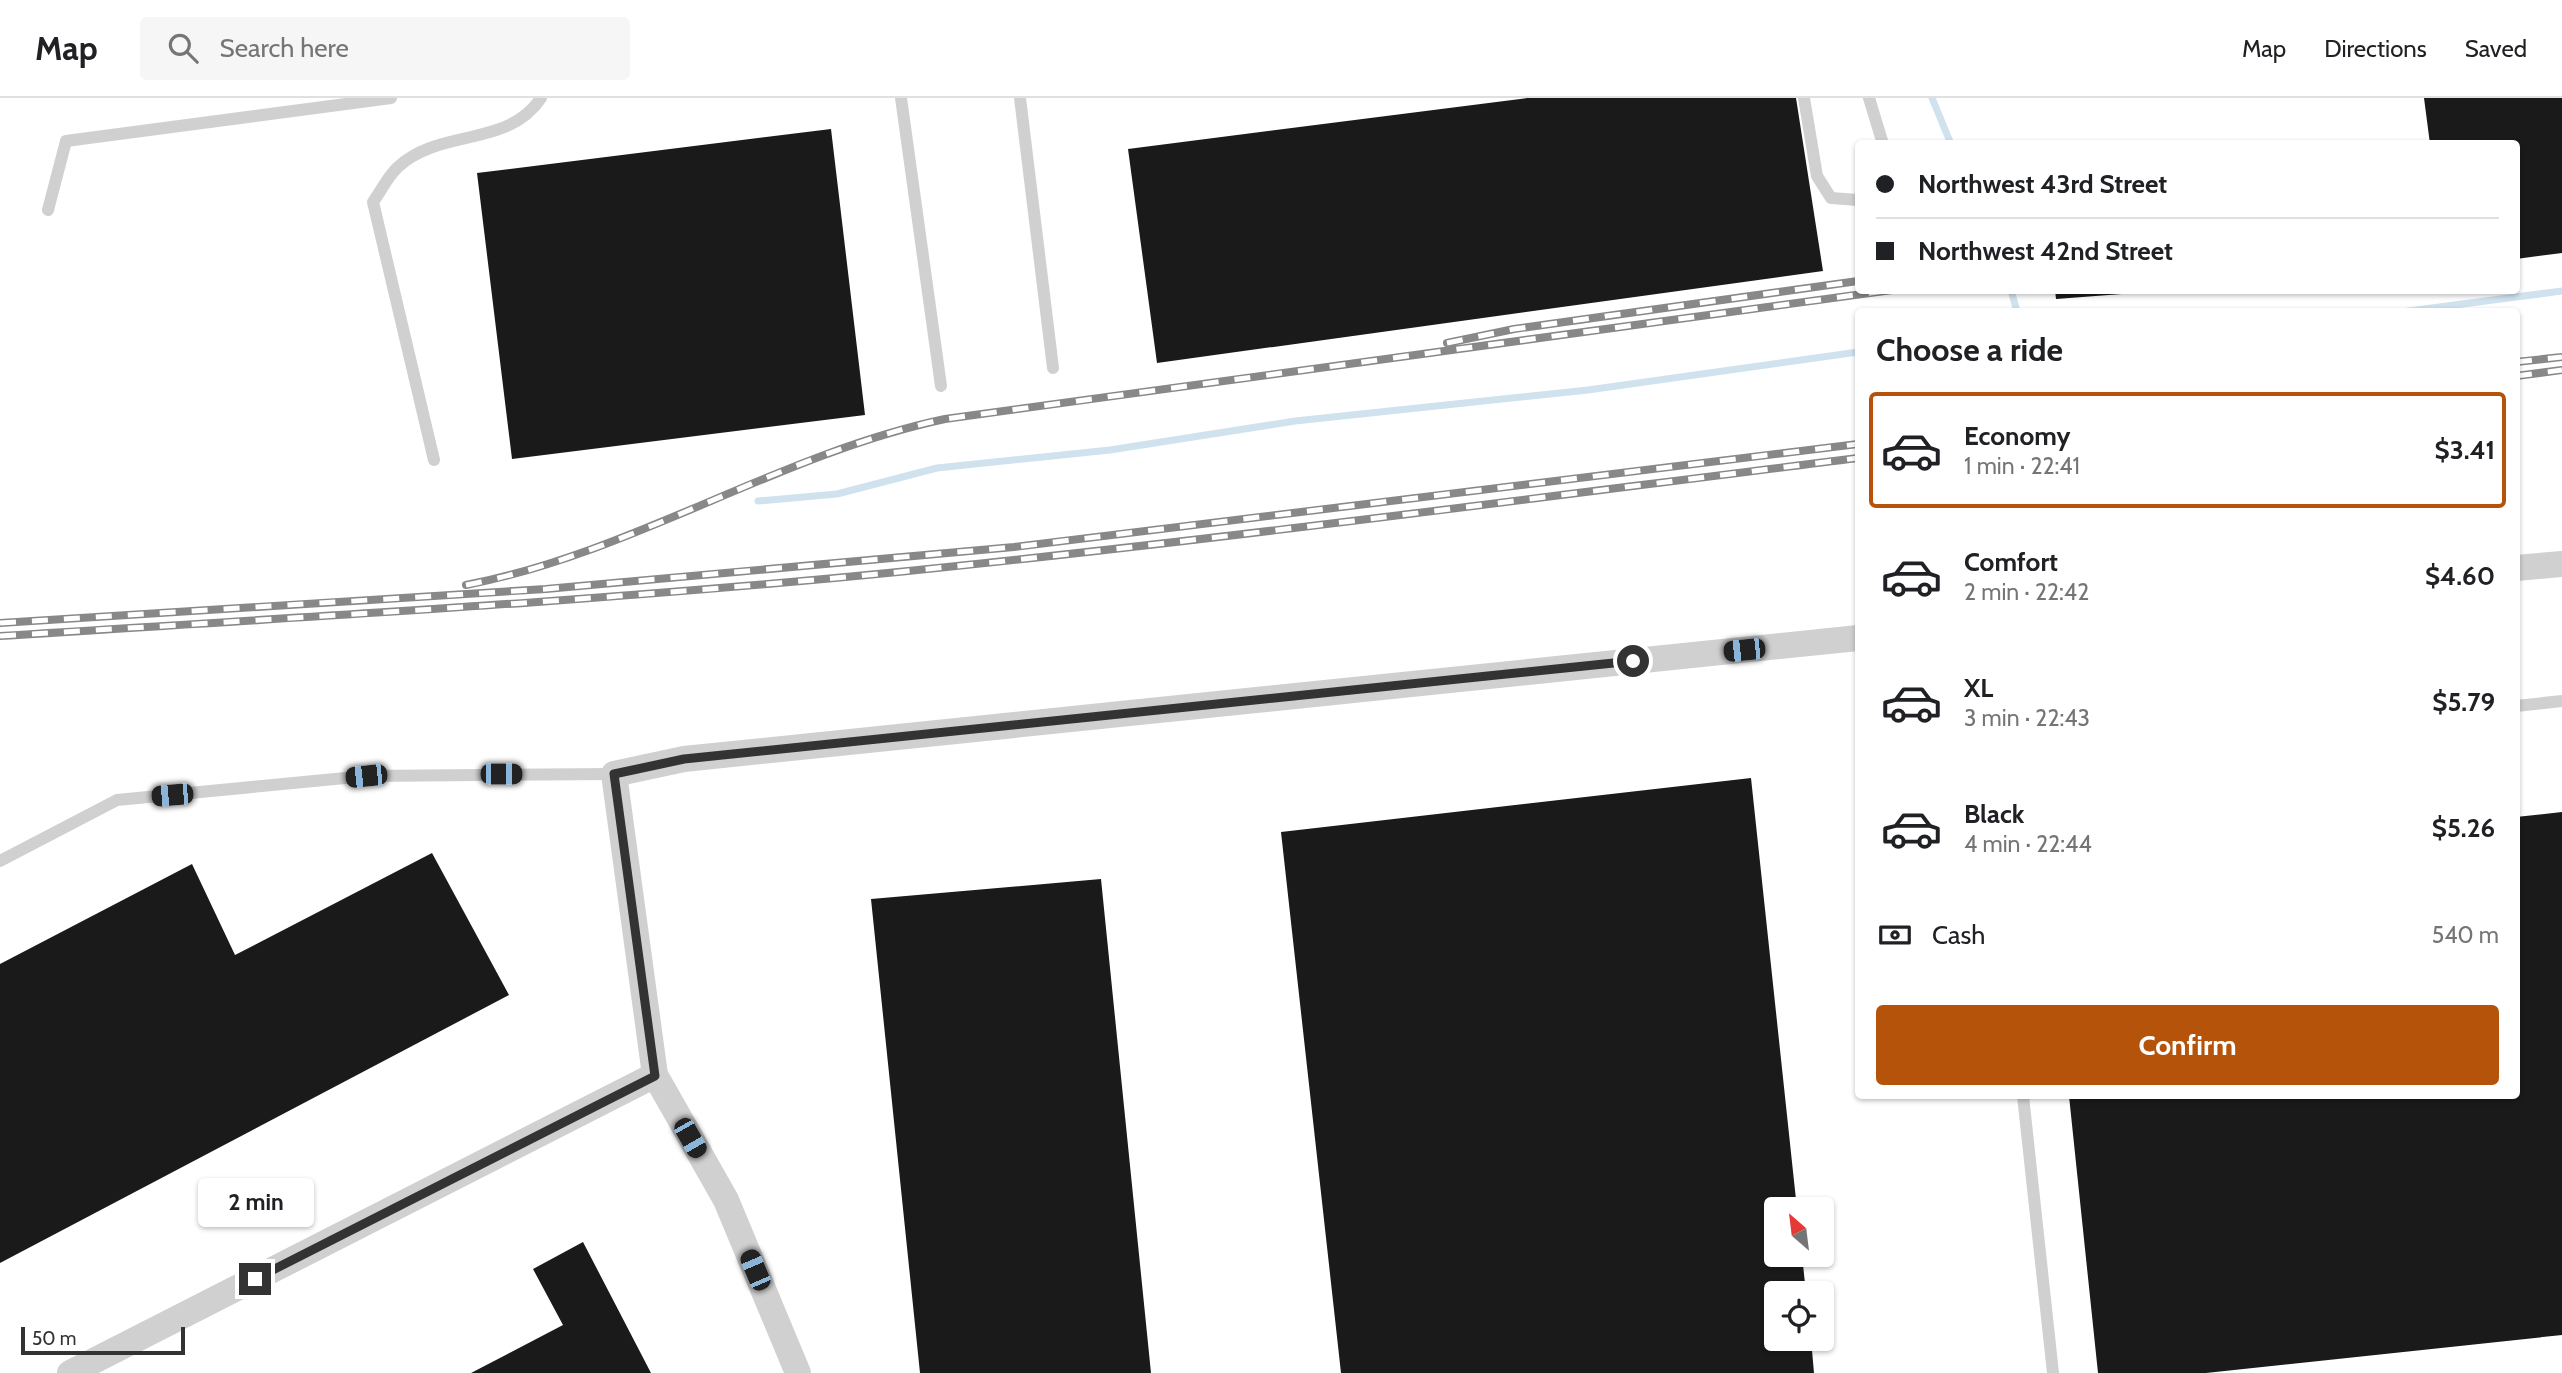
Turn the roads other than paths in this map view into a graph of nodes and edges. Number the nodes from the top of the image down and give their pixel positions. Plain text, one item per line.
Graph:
1 (391, 98) edge
2 (541, 98) edge
3 (901, 98) edge
4 (1020, 98) edge
5 (1804, 98) edge
6 (1869, 98) edge
7 (366, 100) edge
8 (1882, 140) edge
9 (1855, 200) edge
10 (48, 211) dead end
11 (1053, 368) dead end
12 (941, 386) dead end
13 (434, 460) dead end
14 (2562, 564) edge
15 (2520, 568) edge
16 (1855, 638) edge
17 (2562, 701) edge
18 (2520, 706) edge
19 (614, 774) junction
20 (0, 861) edge
21 (655, 1076) junction
22 (2023, 1099) edge
23 (70, 1373) edge
24 (798, 1373) edge
25 (2053, 1373) edge

1 - 7 lane
2 - 13 lane
3 - 12 lane
4 - 11 lane
5 - 9 lane
6 - 8 lane
7 - 10 lane
14 - 15 street
16 - 19 street
17 - 18 lane
19 - 20 lane
19 - 21 street
21 - 23 street
21 - 24 street
22 - 25 lane

